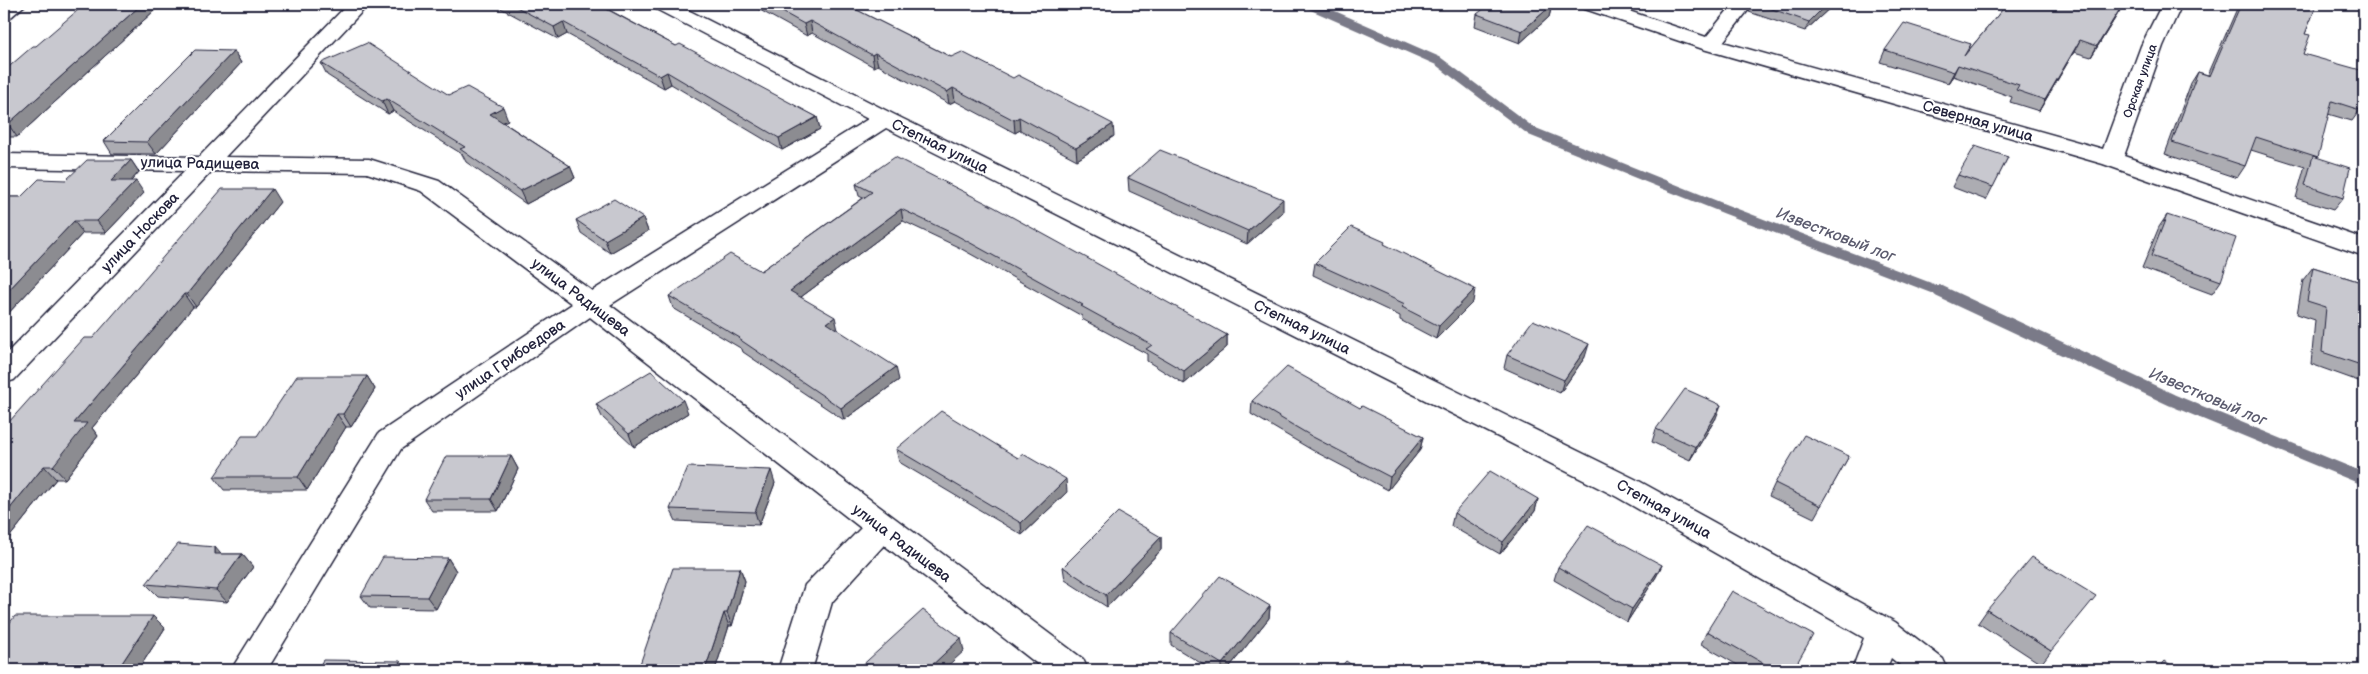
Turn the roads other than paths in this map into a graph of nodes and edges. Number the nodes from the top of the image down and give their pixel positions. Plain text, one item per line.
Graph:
1 (16, 4) edge
2 (359, 4) edge
3 (661, 4) edge
4 (1589, 4) edge
5 (1743, 4) edge
6 (2172, 4) edge
7 (4, 13) edge
8 (1710, 45) junction
9 (885, 119) junction
10 (2111, 159) junction
11 (4, 161) edge
12 (206, 163) junction
13 (2364, 248) edge
14 (591, 304) junction
15 (4, 373) edge
16 (882, 528) junction
17 (1883, 632) junction
18 (248, 670) edge
19 (795, 670) edge
20 (1071, 670) edge
21 (1869, 670) edge
22 (1931, 670) edge

1 - 7 street
2 - 12 street, улица Носкова
3 - 9 street, Степная улица
4 - 8 street, Северная улица
5 - 8 street
6 - 10 street, Орская улица
8 - 10 street, Северная улица
9 - 14 street, улица Грибоедова
9 - 17 street, Степная улица
10 - 13 street, Северная улица
11 - 12 street, улица Радищева
12 - 14 street, улица Радищева
12 - 15 street, улица Носкова
14 - 16 street, улица Радищева
14 - 18 street, улица Грибоедова
16 - 19 street
16 - 20 street, улица Радищева
17 - 21 street
17 - 22 street, Степная улица

